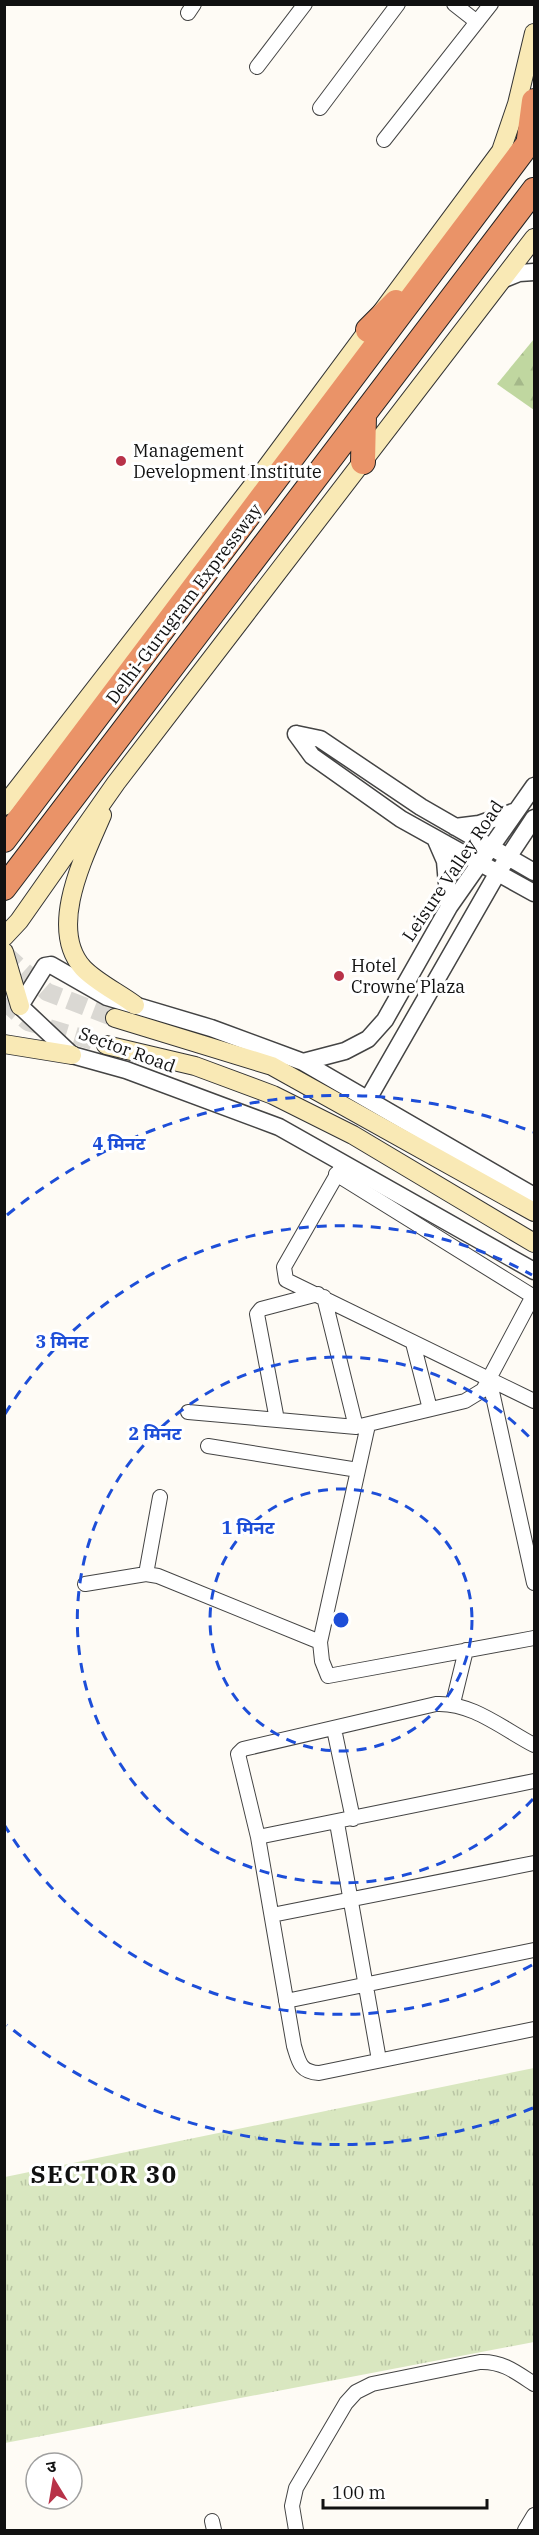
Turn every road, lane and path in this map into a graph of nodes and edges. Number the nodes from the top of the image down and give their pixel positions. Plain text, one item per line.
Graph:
1 (305, 4) edge
2 (398, 4) edge
3 (454, 4) edge
4 (491, 4) edge
5 (477, 22) junction
6 (534, 33) edge
7 (257, 67) dead end
8 (534, 101) edge
9 (320, 108) dead end
10 (384, 140) dead end
11 (531, 141) edge
12 (534, 190) edge
13 (534, 238) edge
14 (454, 245) junction
15 (534, 272) edge
16 (504, 279) junction
17 (368, 330) junction
18 (384, 388) junction
19 (420, 388) junction
20 (359, 422) junction
21 (363, 462) junction
22 (23, 783) junction
23 (116, 783) junction
24 (534, 786) edge
25 (4, 787) edge
26 (4, 806) edge
27 (516, 811) junction
28 (534, 818) edge
29 (455, 827) junction
30 (435, 838) junction
31 (4, 840) edge
32 (491, 847) junction
33 (507, 857) junction
34 (480, 862) junction
35 (534, 872) edge
36 (497, 874) junction
37 (4, 888) edge
38 (534, 893) edge
39 (449, 907) junction
40 (4, 937) edge
41 (4, 952) edge
42 (135, 1005) junction
43 (20, 1006) junction
44 (115, 1018) tunnel mouth
45 (4, 1044) edge
46 (106, 1045) tunnel mouth
47 (72, 1055) junction
48 (303, 1062) junction
49 (368, 1100) junction
50 (339, 1169) junction
51 (534, 1196) edge
52 (534, 1212) edge
53 (534, 1243) edge
54 (534, 1271) edge
55 (321, 1295) junction
56 (534, 1297) edge
57 (413, 1343) junction
58 (489, 1378) junction
59 (534, 1401) edge
60 (430, 1409) junction
61 (188, 1412) dead end
62 (277, 1420) junction
63 (362, 1426) junction
64 (208, 1446) dead end
65 (358, 1470) junction
66 (160, 1497) dead end
67 (146, 1574) junction
68 (534, 1583) edge
69 (85, 1584) dead end
70 (534, 1638) edge
71 (320, 1642) junction
72 (466, 1650) junction
73 (453, 1703) junction
74 (334, 1729) junction
75 (533, 1741) edge
76 (534, 1781) edge
77 (353, 1819) junction
78 (337, 1823) junction
79 (258, 1837) junction
80 (534, 1863) edge
81 (351, 1900) junction
82 (272, 1915) junction
83 (534, 1950) edge
84 (366, 1986) junction
85 (286, 2001) junction
86 (534, 2029) edge
87 (380, 2060) junction
88 (534, 2384) edge
89 (534, 2515) edge
90 (296, 2530) edge
91 (525, 2530) edge

1 - 7 street
2 - 9 street
3 - 5 street
4 - 5 street
5 - 10 street
6 - 17 main road
8 - 11 highway
11 - 14 highway, Delhi-Gurugram Expressway
12 - 18 highway, Delhi-Gurugram Expressway
13 - 16 main road
14 - 17 highway
14 - 31 highway, Delhi-Gurugram Expressway
15 - 16 street
16 - 19 main road
17 - 22 main road
18 - 19 main road
18 - 20 highway, Delhi-Gurugram Expressway
19 - 21 main road
20 - 21 highway
20 - 37 highway, Delhi-Gurugram Expressway
21 - 23 main road
22 - 25 main road
22 - 26 main road
23 - 40 main road
23 - 42 main road
24 - 27 street, Leisure Valley Road
27 - 29 street
27 - 32 street, Leisure Valley Road
28 - 33 street, Leisure Valley Road
29 - 30 street
29 - 32 street
30 - 34 street
30 - 39 street
32 - 33 street
32 - 34 street, Leisure Valley Road
33 - 35 street
33 - 36 street, Leisure Valley Road
34 - 36 street
34 - 39 street, Leisure Valley Road
36 - 38 street
36 - 49 street, Leisure Valley Road
39 - 48 street, Leisure Valley Road
41 - 43 main road
42 - 43 street
42 - 48 street
43 - 47 street, Sector Road
44 - 52 main road
45 - 47 main road
46 - 53 main road
47 - 50 street, Sector Road
48 - 49 street
49 - 51 street
50 - 54 street, Sector Road
50 - 55 street
50 - 56 street
55 - 57 street
55 - 62 street
55 - 63 street
56 - 58 street
57 - 58 street
57 - 60 street
58 - 59 street
58 - 60 street
58 - 68 street
60 - 63 street
61 - 62 street
62 - 63 street
63 - 65 street
64 - 65 street
65 - 71 street
66 - 67 street
67 - 69 street
67 - 71 street
70 - 72 street
71 - 72 street
72 - 73 street
73 - 74 street
73 - 75 street
74 - 77 street
74 - 79 street
76 - 77 street
77 - 78 street
78 - 79 street
78 - 81 street
79 - 82 street
80 - 81 street
81 - 82 street
81 - 84 street
82 - 85 street
83 - 84 street
84 - 85 street
84 - 87 street
85 - 87 street
86 - 87 street
88 - 90 street
89 - 91 street

